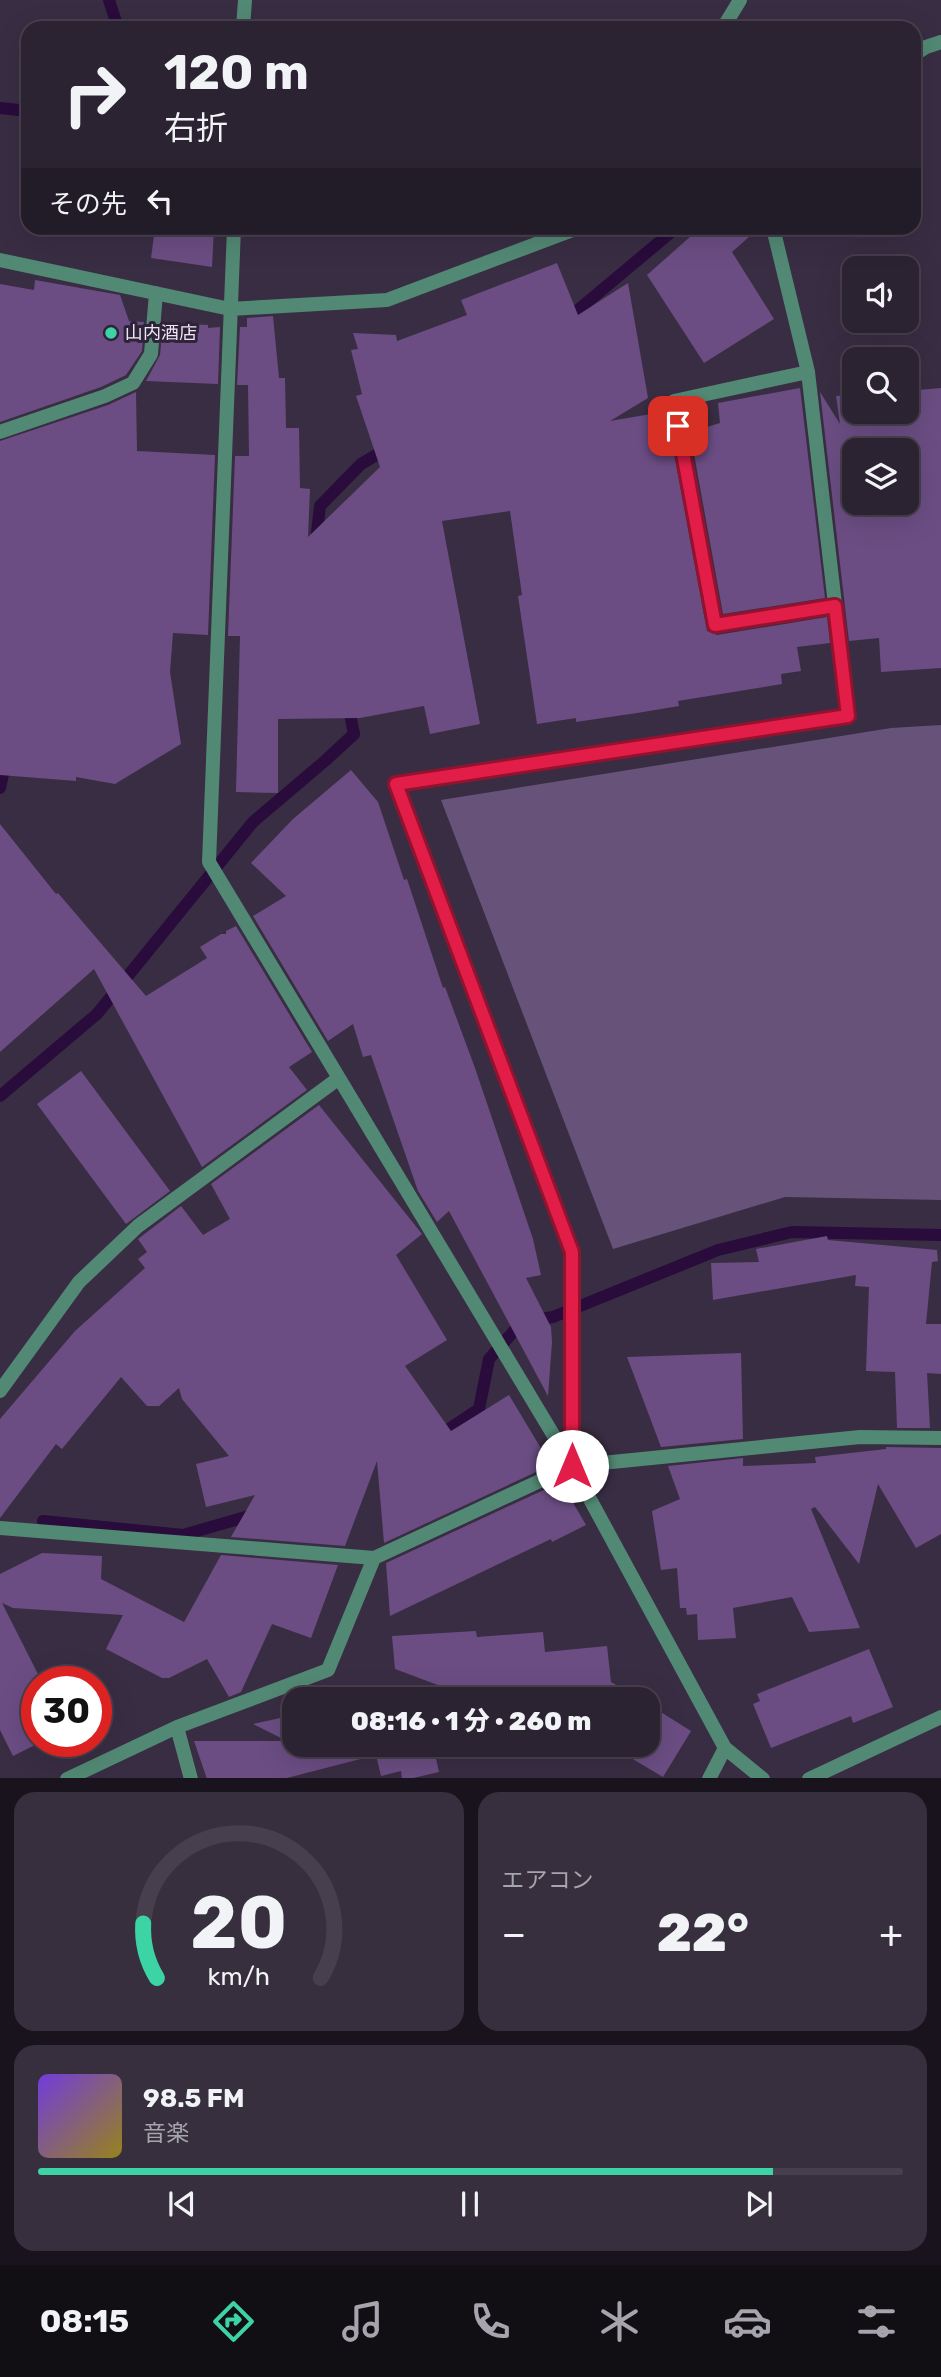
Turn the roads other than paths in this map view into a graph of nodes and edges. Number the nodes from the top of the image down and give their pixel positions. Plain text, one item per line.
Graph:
1 (245, 0) edge
2 (740, 0) edge
3 (244, 21) edge
4 (727, 21) edge
5 (941, 42) edge
6 (921, 50) edge
7 (234, 235) edge
8 (559, 235) edge
9 (775, 235) edge
10 (0, 260) edge
11 (156, 293) junction
12 (230, 309) junction
13 (808, 372) junction
14 (0, 432) edge
15 (835, 606) junction
16 (339, 1079) junction
17 (0, 1391) edge
18 (941, 1438) edge
19 (572, 1466) junction
20 (0, 1528) edge
21 (374, 1558) junction
22 (941, 1717) edge
23 (177, 1727) junction
24 (725, 1748) junction
25 (69, 1778) edge
26 (191, 1778) edge
27 (710, 1778) edge
28 (762, 1778) edge
29 (811, 1778) edge

1 - 3 street
2 - 4 street
5 - 6 street
7 - 12 street
8 - 12 street
9 - 13 street
10 - 11 street
11 - 12 street
11 - 14 street
12 - 16 street
13 - 15 street
13 - 15 street
15 - 19 street
16 - 17 street
16 - 19 street
18 - 19 street
19 - 21 street
19 - 24 street
20 - 21 street
21 - 23 street
22 - 29 street
23 - 25 street
23 - 26 street
24 - 27 street
24 - 28 street

